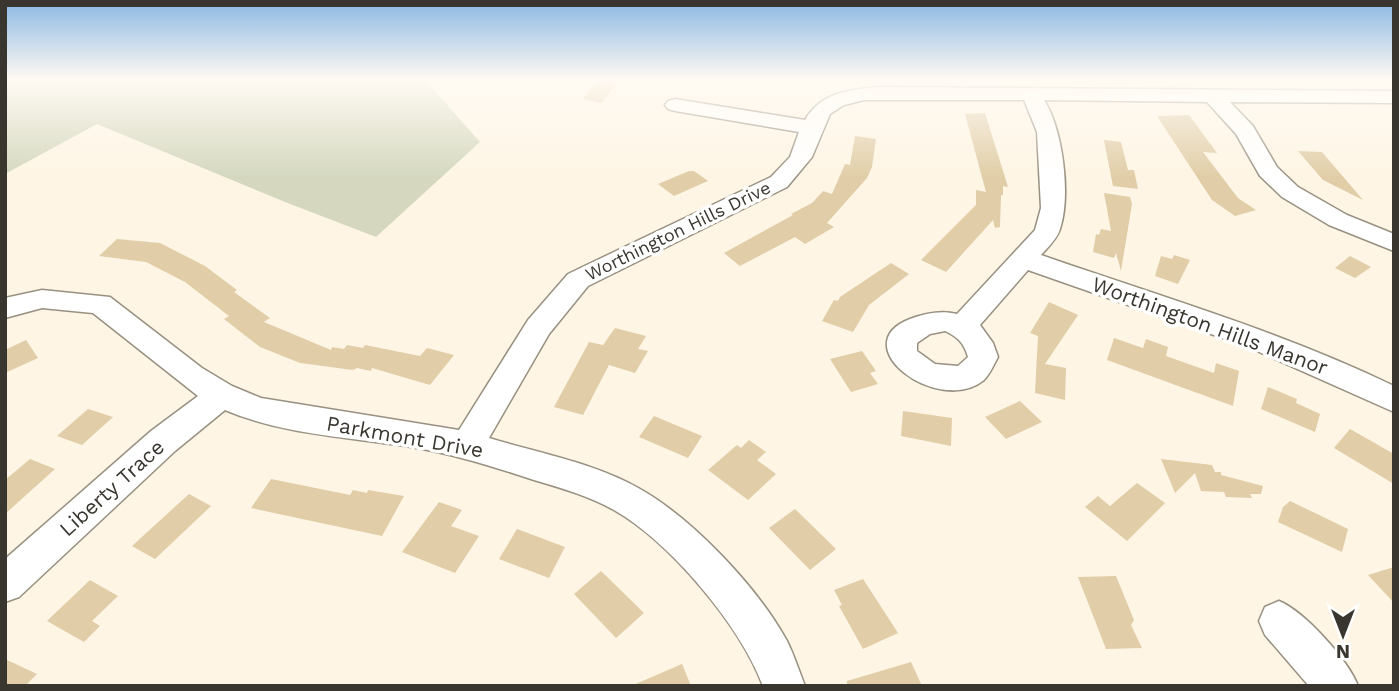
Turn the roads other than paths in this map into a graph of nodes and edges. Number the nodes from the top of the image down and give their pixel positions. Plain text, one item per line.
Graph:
1 (718, 112) edge
2 (821, 112) edge
3 (1041, 112) edge
4 (1228, 112) edge
5 (813, 128) junction
6 (1394, 243) edge
7 (1024, 259) junction
8 (5, 308) edge
9 (963, 326) dead end
10 (221, 395) junction
11 (1394, 400) edge
12 (467, 445) junction
13 (5, 584) edge
14 (1279, 621) dead end
15 (783, 686) edge
16 (1337, 686) edge

1 - 5 street
2 - 5 street, Worthington Hills Drive
3 - 7 street
4 - 6 street
5 - 12 street, Worthington Hills Drive
7 - 9 street
7 - 11 street, Worthington Hills Manor
8 - 10 street, Parkmont Drive
10 - 12 street, Parkmont Drive
10 - 13 street, Liberty Trace
12 - 15 street, Parkmont Drive
14 - 16 street

